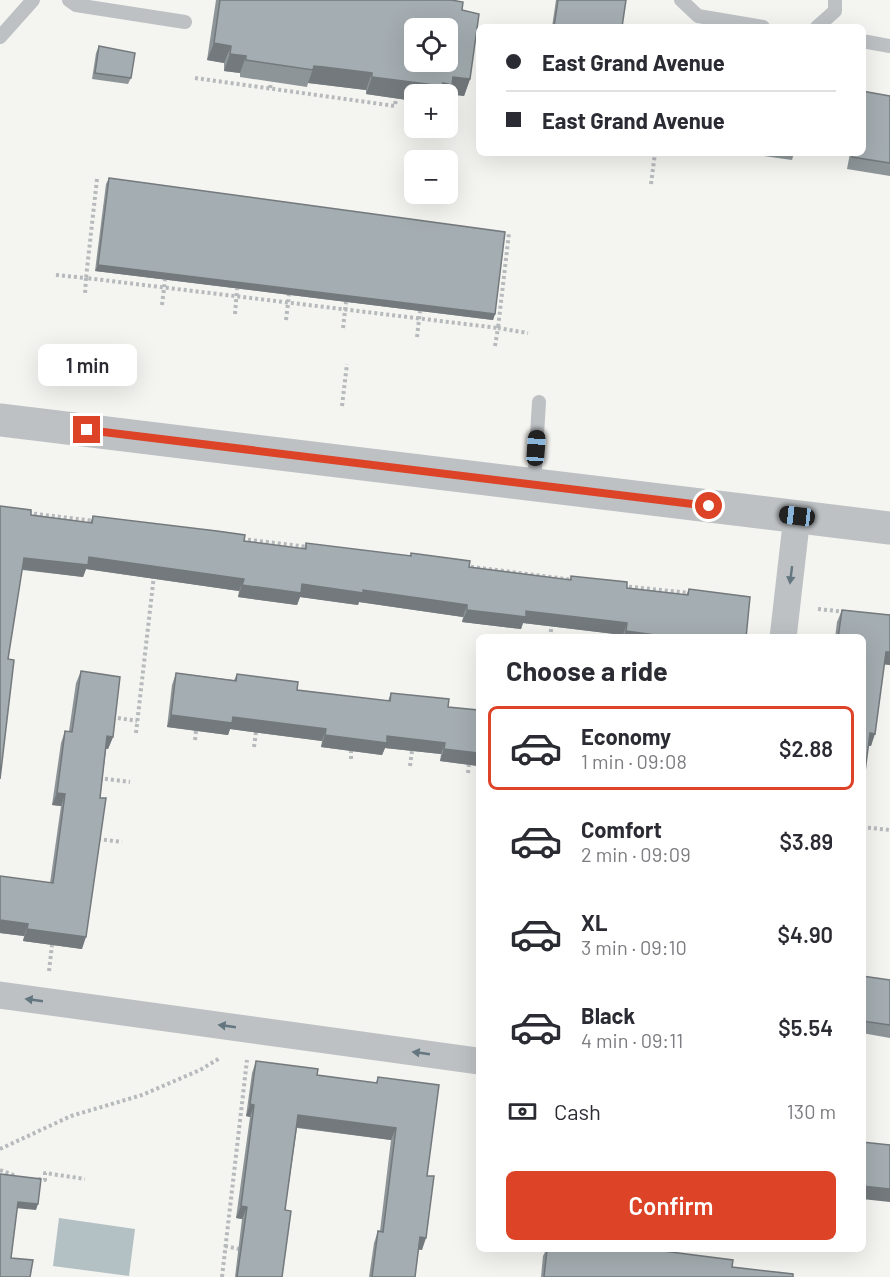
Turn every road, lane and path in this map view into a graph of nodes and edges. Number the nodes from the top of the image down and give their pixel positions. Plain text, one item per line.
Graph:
1 (33, 0) edge
2 (69, 0) edge
3 (681, 0) edge
4 (836, 0) edge
5 (185, 22) dead end
6 (745, 24) edge
7 (821, 24) edge
8 (0, 37) edge
9 (866, 42) edge
10 (890, 46) edge
11 (195, 78) dead end
12 (271, 82) edge
13 (270, 88) junction
14 (396, 98) edge
15 (655, 156) edge
16 (97, 178) dead end
17 (651, 184) dead end
18 (509, 233) dead end
19 (56, 275) dead end
20 (86, 278) junction
21 (165, 280) edge
22 (164, 288) junction
23 (237, 289) edge
24 (85, 294) dead end
25 (289, 295) edge
26 (237, 296) junction
27 (288, 302) junction
28 (346, 302) edge
29 (162, 305) dead end
30 (345, 309) junction
31 (420, 311) edge
32 (235, 314) dead end
33 (419, 318) junction
34 (286, 320) dead end
35 (343, 328) dead end
36 (498, 328) junction
37 (528, 333) dead end
38 (417, 337) dead end
39 (495, 346) dead end
40 (346, 364) dead end
41 (539, 402) dead end
42 (342, 406) dead end
43 (0, 420) edge
44 (534, 484) junction
45 (26, 513) edge
46 (797, 516) junction
47 (61, 517) junction
48 (102, 522) edge
49 (60, 524) edge
50 (890, 528) edge
51 (237, 538) edge
52 (273, 543) junction
53 (314, 548) edge
54 (272, 550) edge
55 (156, 564) edge
56 (456, 565) edge
57 (498, 570) junction
58 (497, 577) edge
59 (557, 578) junction
60 (579, 580) edge
61 (612, 584) edge
62 (556, 588) edge
63 (656, 590) junction
64 (698, 594) edge
65 (655, 597) edge
66 (811, 608) dead end
67 (856, 613) edge
68 (552, 618) edge
69 (550, 634) edge
70 (783, 634) edge
71 (112, 717) edge
72 (137, 721) junction
73 (196, 731) edge
74 (256, 732) edge
75 (136, 733) dead end
76 (195, 740) dead end
77 (254, 747) dead end
78 (351, 751) edge
79 (412, 751) edge
80 (351, 759) dead end
81 (469, 765) edge
82 (410, 766) dead end
83 (468, 773) dead end
84 (99, 778) edge
85 (129, 782) dead end
86 (866, 827) edge
87 (890, 830) edge
88 (98, 839) edge
89 (122, 842) dead end
90 (52, 945) edge
91 (48, 977) dead end
92 (0, 995) edge
93 (224, 1056) dead end
94 (247, 1058) dead end
95 (476, 1061) edge
96 (0, 1149) edge
97 (0, 1170) edge
98 (19, 1178) edge
99 (28, 1178) edge
100 (85, 1179) dead end
101 (232, 1187) junction
102 (240, 1188) dead end
103 (225, 1246) junction
104 (239, 1249) edge
105 (222, 1277) edge

1 - 8 lane
2 - 5 lane
3 - 6 lane
4 - 7 lane
9 - 10 lane
11 - 13 path
12 - 13 path
13 - 14 path
15 - 17 path
16 - 20 path
18 - 36 path
19 - 20 path
20 - 22 path
20 - 24 path
21 - 22 path
22 - 26 path
22 - 29 path
23 - 26 path
25 - 27 path
26 - 27 path
26 - 32 path
27 - 30 path
27 - 34 path
28 - 30 path
30 - 33 path
30 - 35 path
31 - 33 path
33 - 36 path
33 - 38 path
36 - 37 path
36 - 39 path
40 - 42 path
41 - 44 lane
43 - 44 street
44 - 46 street
45 - 47 path
46 - 50 street
46 -> 70 street
47 - 48 path
47 - 49 path
51 - 52 path
52 - 53 path
52 - 54 path
55 - 72 path
56 - 57 path
57 - 58 path
57 - 59 path
59 - 60 path
59 - 62 path
61 - 63 path
63 - 64 path
63 - 65 path
66 - 67 path
68 - 69 path
71 - 72 path
72 - 75 path
73 - 76 path
74 - 77 path
78 - 80 path
79 - 82 path
81 - 83 path
84 - 85 path
86 - 87 path
88 - 89 path
90 - 91 path
95 -> 92 street
93 - 96 path
94 - 101 path
97 - 98 path
99 - 100 path
101 - 102 path
101 - 103 path
103 - 104 path
103 - 105 path

